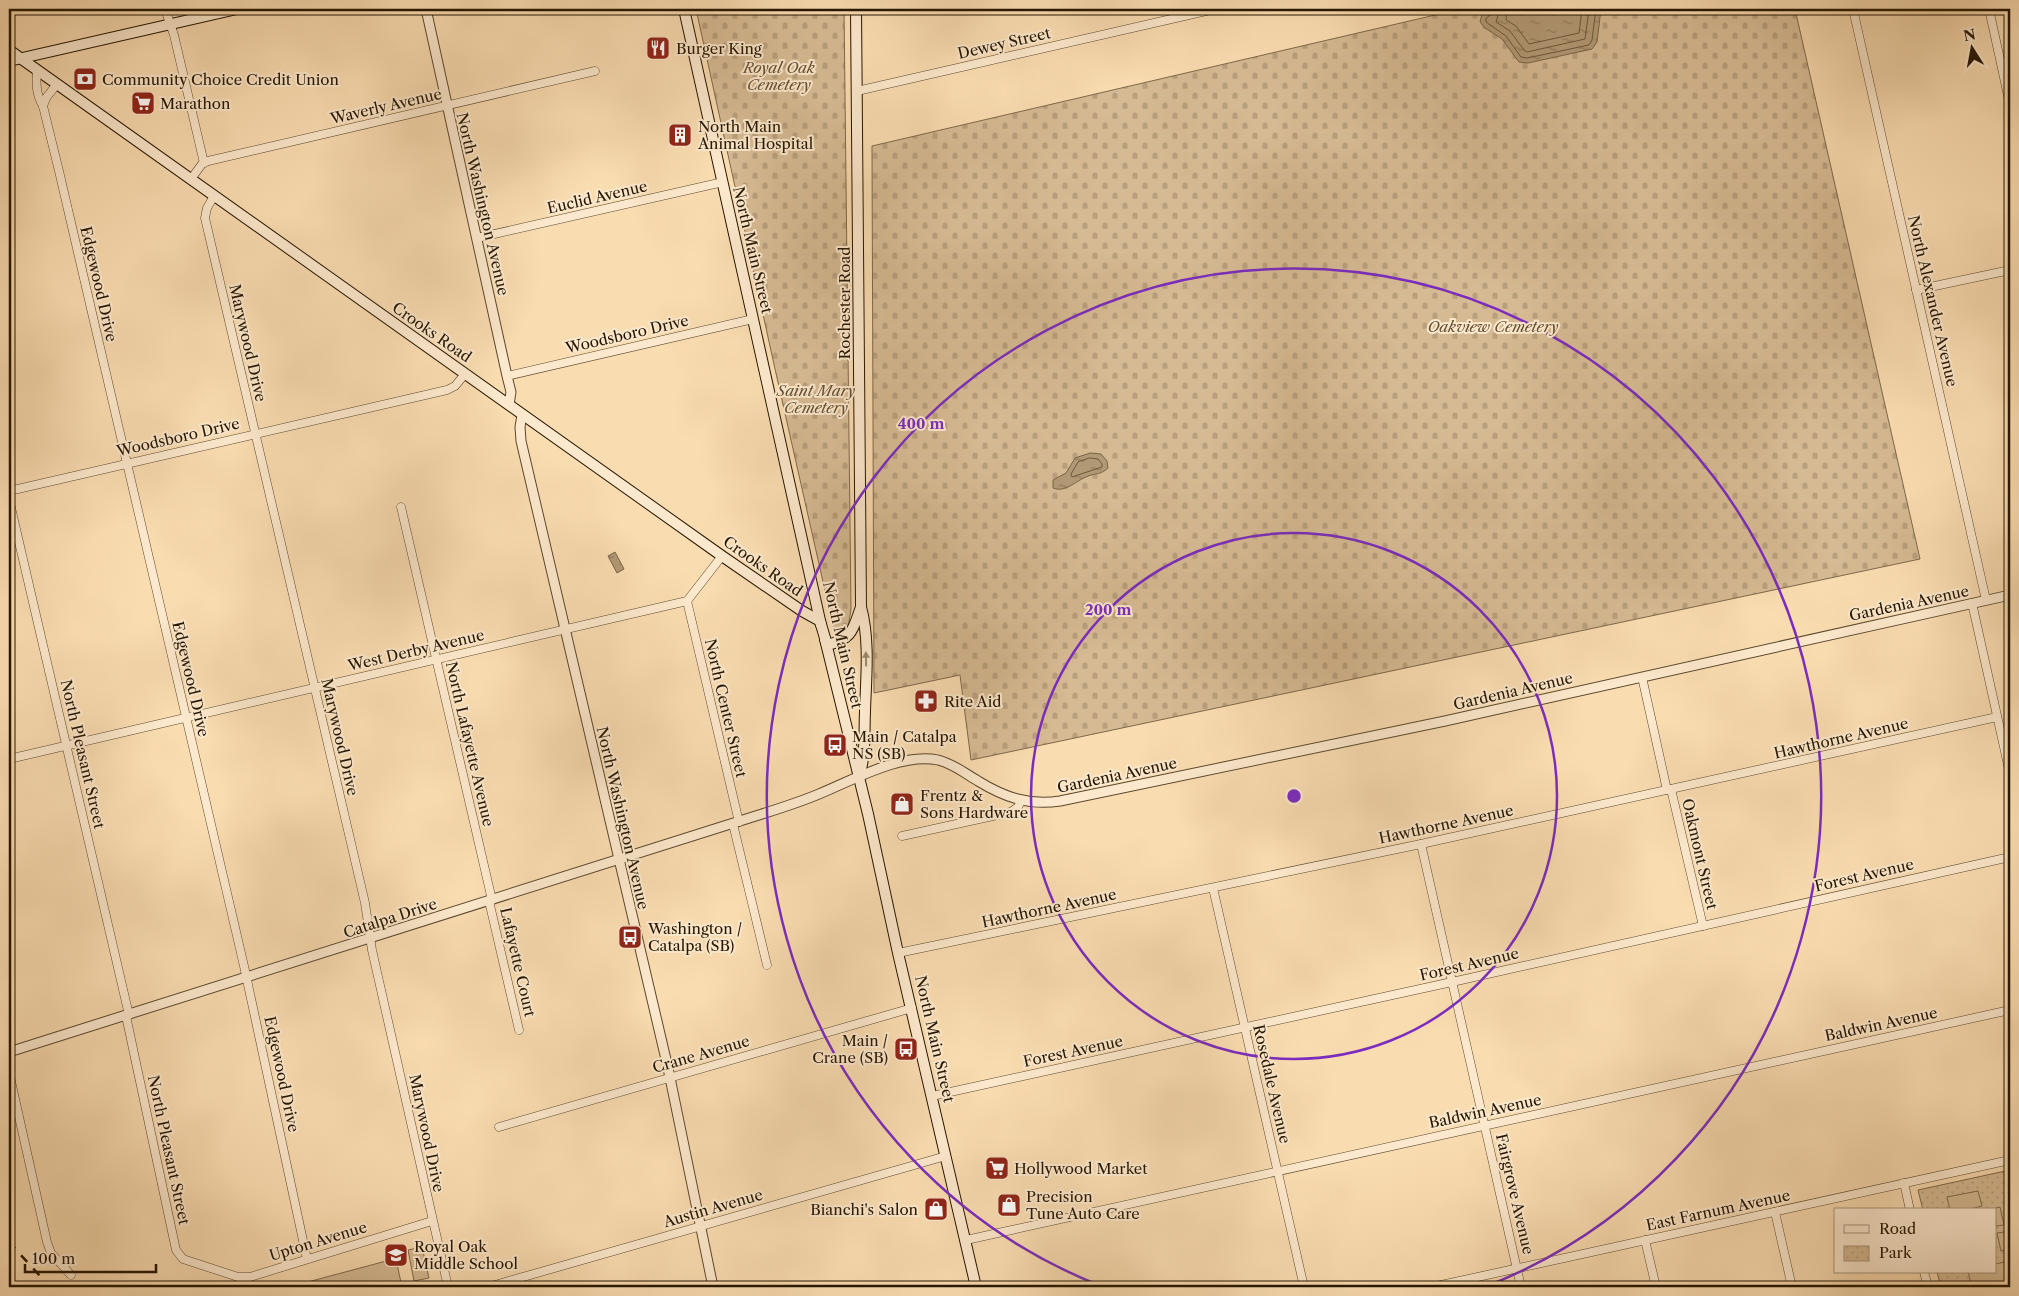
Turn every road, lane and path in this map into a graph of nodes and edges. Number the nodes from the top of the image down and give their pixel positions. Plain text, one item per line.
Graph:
1 (165, 9) edge
2 (236, 9) edge
3 (426, 9) edge
4 (684, 9) edge
5 (856, 9) edge
6 (1215, 9) edge
7 (1853, 9) edge
8 (1989, 9) edge
9 (170, 24) junction
10 (9, 50) edge
11 (20, 58) junction
12 (9, 61) edge
13 (37, 70) junction
14 (595, 71) dead end
15 (57, 84) junction
16 (857, 92) junction
17 (2010, 105) edge
18 (43, 106) junction
19 (447, 106) junction
20 (204, 163) junction
21 (191, 179) junction
22 (723, 182) junction
23 (214, 196) junction
24 (477, 238) junction
25 (2010, 270) edge
26 (1916, 290) junction
27 (754, 320) junction
28 (465, 374) junction
29 (508, 376) junction
30 (509, 405) junction
31 (522, 415) junction
32 (255, 433) junction
33 (127, 463) junction
34 (9, 491) edge
35 (9, 499) edge
36 (401, 507) dead end
37 (722, 556) junction
38 (2010, 595) edge
39 (1986, 600) junction
40 (687, 601) junction
41 (1972, 603) junction
42 (862, 607) junction
43 (820, 621) junction
44 (565, 629) junction
45 (827, 645) junction
46 (436, 659) junction
47 (1642, 676) junction
48 (314, 688) junction
49 (1997, 717) junction
50 (186, 718) junction
51 (67, 746) junction
52 (9, 759) edge
53 (2010, 774) edge
54 (859, 777) junction
55 (1669, 789) junction
56 (1021, 801) junction
57 (780, 808) joint
58 (736, 823) junction
59 (902, 836) dead end
60 (1421, 844) junction
61 (2010, 857) edge
62 (620, 860) junction
63 (1213, 888) junction
64 (490, 900) junction
65 (1703, 926) junction
66 (371, 938) junction
67 (898, 953) junction
68 (767, 965) dead end
69 (246, 977) junction
70 (1453, 982) junction
71 (912, 1008) junction
72 (2010, 1010) edge
73 (127, 1015) junction
74 (1245, 1028) junction
75 (519, 1030) dead end
76 (9, 1052) edge
77 (9, 1072) edge
78 (670, 1078) junction
79 (932, 1096) junction
80 (1485, 1125) junction
81 (499, 1127) dead end
82 (946, 1156) junction
83 (2010, 1160) edge
84 (1277, 1170) junction
85 (1904, 1183) junction
86 (1910, 1208) edge
87 (1774, 1212) junction
88 (432, 1221) junction
89 (700, 1226) junction
90 (966, 1240) junction
91 (1645, 1240) junction
92 (307, 1259) junction
93 (212, 1268) joint
94 (1517, 1269) junction
95 (1925, 1274) edge
96 (71, 1276) dead end
97 (448, 1287) edge
98 (488, 1287) edge
99 (713, 1287) edge
100 (976, 1287) edge
101 (1304, 1287) edge
102 (1432, 1287) edge
103 (1521, 1287) edge
104 (1656, 1287) edge
105 (1792, 1287) edge
106 (1928, 1287) edge

1 - 9 street
2 - 9 main road
3 - 19 street, North Washington Avenue
4 - 22 main road, North Main Street
5 - 16 main road, Rochester Road
6 - 16 street, Dewey Street
7 - 26 street, North Alexander Avenue
8 - 17 street
9 - 11 main road
9 - 20 street
10 - 11 main road, Crooks Road
11 - 12 main road
11 - 13 main road, Crooks Road
13 - 15 main road, Crooks Road
13 - 18 street, Edgewood Drive
14 - 19 street, Waverly Avenue
15 - 18 street
15 - 21 main road, Crooks Road
16 - 42 main road, Rochester Road
18 - 33 street, Edgewood Drive
19 - 20 street, Waverly Avenue
19 - 24 street, North Washington Avenue
20 - 21 street
21 - 23 main road, Crooks Road
22 - 24 street, Euclid Avenue
22 - 27 main road, North Main Street
23 - 28 main road, Crooks Road
23 - 32 street, Marywood Drive
24 - 29 street, North Washington Avenue
25 - 26 street
26 - 39 street, North Alexander Avenue
27 - 29 street, Woodsboro Drive
27 - 43 main road, North Main Street
28 - 30 main road, Crooks Road
28 - 32 street, Woodsboro Drive
29 - 30 street, North Washington Avenue
30 - 31 main road, Crooks Road
31 - 37 main road, Crooks Road
31 - 44 street, North Washington Avenue
32 - 33 street, Woodsboro Drive
32 - 48 street, Marywood Drive
33 - 34 street, Woodsboro Drive
33 - 50 street, Edgewood Drive
35 - 51 street, North Pleasant Street
36 - 46 street, North Lafayette Avenue
37 - 40 street
37 - 43 main road, Crooks Road
38 - 39 street, Gardenia Avenue
39 - 41 street, Gardenia Avenue
40 - 44 street, West Derby Avenue
40 - 58 street, North Center Street
41 - 47 street, Gardenia Avenue
41 - 49 street
42 - 45 main road, Rochester Road
54 -> 42 main road
43 - 45 main road
44 - 46 street, West Derby Avenue
44 - 62 street, North Washington Avenue
45 - 54 main road, North Main Street
46 - 48 street, West Derby Avenue
46 - 64 street, North Lafayette Avenue
47 - 55 street, Oakmont Street
47 - 56 street, Gardenia Avenue
48 - 50 street, West Derby Avenue
48 - 66 street, Marywood Drive
49 - 53 street
49 - 55 street, Hawthorne Avenue
50 - 51 street, West Derby Avenue
50 - 69 street, Edgewood Drive
51 - 52 street, West Derby Avenue
51 - 73 street, North Pleasant Street
54 - 56 street, Gardenia Avenue
54 - 57 street, Gardenia Avenue
54 - 67 main road, North Main Street
55 - 60 street, Hawthorne Avenue
55 - 65 street, Oakmont Street
56 - 59 street
57 - 58 street, Catalpa Drive
58 - 62 street, Catalpa Drive
58 - 68 street, North Center Street
60 - 63 street, Hawthorne Avenue
60 - 70 street, Fairgrove Avenue
61 - 65 street, Forest Avenue
62 - 64 street, Catalpa Drive
62 - 78 street, North Washington Avenue
63 - 67 street, Hawthorne Avenue
63 - 74 street, Rosedale Avenue
64 - 66 street, Catalpa Drive
64 - 75 street, Lafayette Court
65 - 70 street, Forest Avenue
66 - 69 street, Catalpa Drive
66 - 88 street, Marywood Drive
67 - 71 main road, North Main Street
69 - 73 street, Catalpa Drive
69 - 92 street, Edgewood Drive
70 - 74 street, Forest Avenue
70 - 80 street, Fairgrove Avenue
71 - 78 street, Crane Avenue
71 - 79 main road, North Main Street
72 - 80 street, Baldwin Avenue
73 - 76 street, Catalpa Drive
73 - 93 street, North Pleasant Street
74 - 79 street, Forest Avenue
74 - 84 street, Rosedale Avenue
77 - 96 street
78 - 81 street, Crane Avenue
78 - 89 street, North Washington Avenue
79 - 82 main road, North Main Street
80 - 84 street, Baldwin Avenue
80 - 94 street, Fairgrove Avenue
82 - 89 street, Austin Avenue
82 - 90 main road, North Main Street
83 - 85 street, East Farnum Avenue
84 - 90 street, Baldwin Avenue
84 - 101 street, Rosedale Avenue
85 - 86 street
85 - 87 street, East Farnum Avenue
87 - 91 street, East Farnum Avenue
87 - 105 street
88 - 92 street, Upton Avenue
88 - 97 street, Marywood Drive
89 - 98 street, Austin Avenue
89 - 99 street, North Washington Avenue
90 - 100 main road, North Main Street
91 - 94 street, East Farnum Avenue
91 - 104 street
92 - 93 street, Upton Avenue
94 - 102 street, East Farnum Avenue
94 - 103 street, Fairgrove Avenue
95 - 106 street

